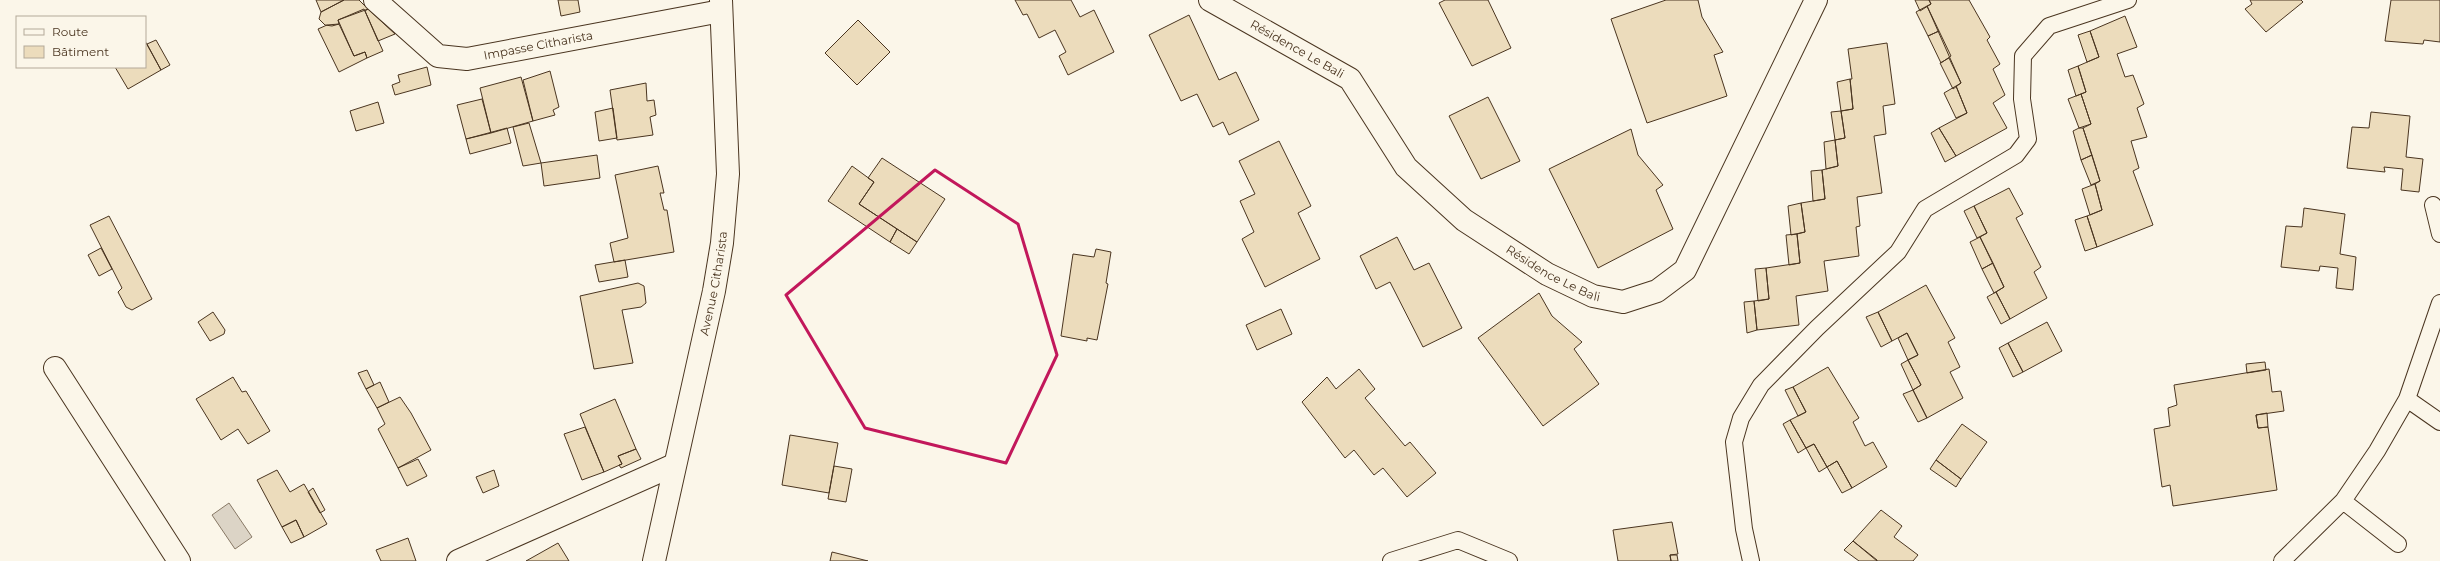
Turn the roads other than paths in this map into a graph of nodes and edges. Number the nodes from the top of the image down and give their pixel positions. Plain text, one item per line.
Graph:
1 (375, 0) edge
2 (1210, 0) edge
3 (1816, 0) edge
4 (2128, 0) edge
5 (721, 5) edge
6 (2433, 205) dead end
7 (2440, 234) edge
8 (2440, 304) edge
9 (55, 368) dead end
10 (2407, 399) junction
11 (2440, 422) edge
12 (674, 465) junction
13 (2343, 501) junction
14 (2398, 544) dead end
15 (179, 561) edge
16 (458, 561) edge
17 (654, 561) edge
18 (1391, 561) edge
19 (1509, 561) edge
20 (1751, 561) edge
21 (2282, 561) edge

1 - 5 street, Impasse Citharista
2 - 3 street, Résidence Le Bali
4 - 20 lane
5 - 12 street, Avenue Citharista
6 - 7 lane
8 - 10 lane
9 - 15 street
10 - 11 lane
10 - 13 lane
12 - 16 street
12 - 17 street, Avenue Citharista
13 - 14 lane
13 - 21 lane
18 - 19 lane

